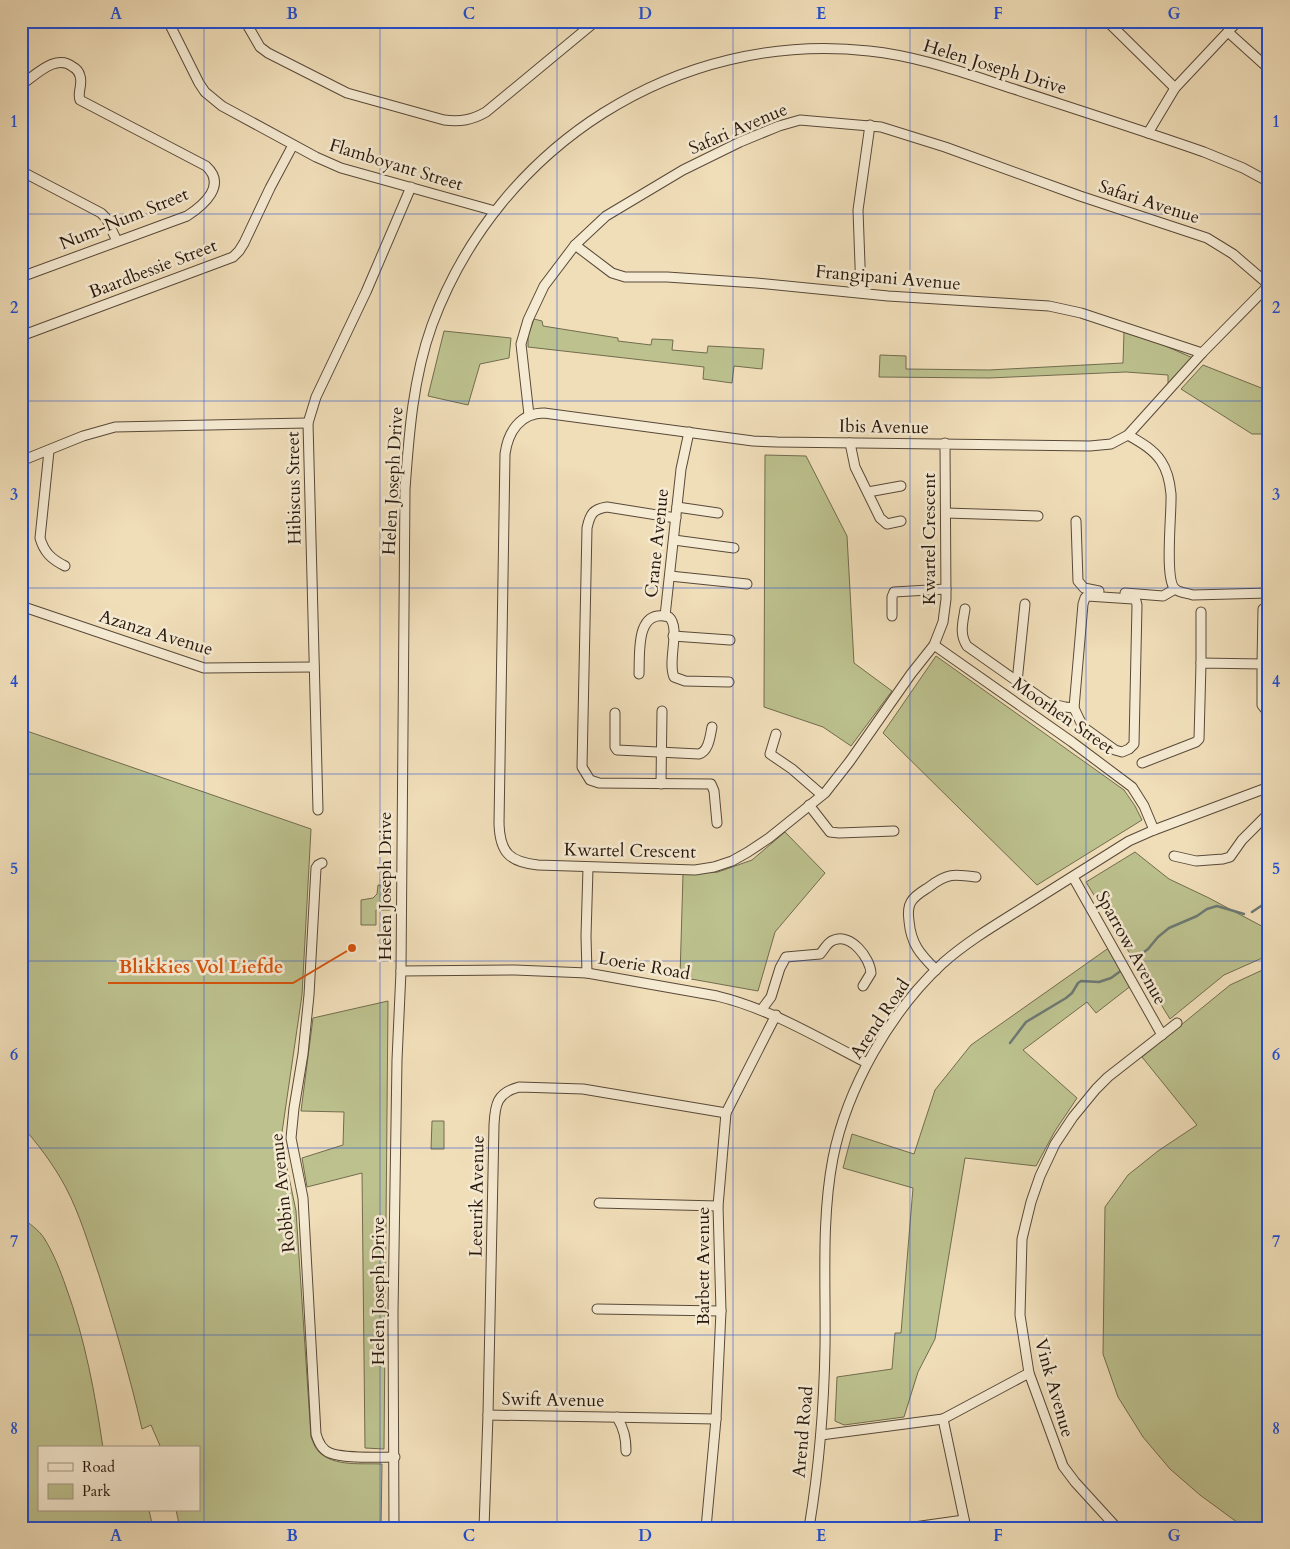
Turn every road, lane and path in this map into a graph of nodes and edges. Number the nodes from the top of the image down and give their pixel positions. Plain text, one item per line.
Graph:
1 (168, 21) edge
2 (245, 21) edge
3 (596, 21) edge
4 (1107, 21) edge
5 (1238, 21) edge
6 (1228, 32) junction
7 (1269, 69) edge
8 (21, 85) edge
9 (1175, 88) junction
10 (870, 125) junction
11 (1148, 133) junction
12 (293, 145) junction
13 (21, 171) edge
14 (1269, 182) edge
15 (411, 186) junction
16 (495, 211) junction
17 (117, 241) junction
18 (575, 245) junction
19 (21, 277) edge
20 (1269, 285) edge
21 (861, 292) junction
22 (21, 336) edge
23 (1202, 353) junction
24 (529, 415) junction
25 (308, 423) junction
26 (689, 432) junction
27 (1128, 435) junction
28 (850, 442) junction
29 (945, 443) junction
30 (49, 451) junction
31 (21, 461) edge
32 (901, 486) dead end
33 (868, 492) junction
34 (677, 507) junction
35 (718, 512) dead end
36 (946, 513) junction
37 (1038, 516) dead end
38 (676, 518) junction
39 (901, 521) dead end
40 (1076, 521) dead end
41 (674, 540) junction
42 (734, 548) dead end
43 (65, 566) dead end
44 (670, 576) junction
45 (747, 584) dead end
46 (946, 589) junction
47 (1175, 589) junction
48 (1269, 593) edge
49 (1025, 604) dead end
50 (21, 606) edge
51 (965, 609) dead end
52 (1263, 609) dead end
53 (1201, 612) dead end
54 (665, 616) junction
55 (892, 616) dead end
56 (673, 636) junction
57 (730, 640) dead end
58 (934, 645) junction
59 (1201, 663) junction
60 (1262, 664) junction
61 (314, 667) junction
62 (639, 674) dead end
63 (728, 682) dead end
64 (1017, 682) junction
65 (1074, 708) junction
66 (1269, 710) edge
67 (662, 711) dead end
68 (615, 713) dead end
69 (712, 727) dead end
70 (1083, 727) junction
71 (776, 734) dead end
72 (1072, 742) junction
73 (662, 753) junction
74 (1142, 763) dead end
75 (661, 784) junction
76 (1269, 787) edge
77 (822, 795) junction
78 (810, 805) junction
79 (318, 810) dead end
80 (1269, 814) edge
81 (717, 823) dead end
82 (1154, 830) junction
83 (894, 831) dead end
84 (1174, 856) dead end
85 (322, 863) dead end
86 (588, 868) junction
87 (976, 877) dead end
88 (1072, 877) junction
89 (401, 970) junction
90 (936, 970) junction
91 (588, 973) junction
92 (862, 986) dead end
93 (762, 1010) junction
94 (776, 1015) junction
95 (1177, 1023) dead end
96 (1162, 1035) junction
97 (867, 1063) junction
98 (726, 1113) junction
99 (600, 1203) dead end
100 (718, 1206) junction
101 (597, 1309) dead end
102 (721, 1311) junction
103 (1029, 1373) junction
104 (488, 1415) junction
105 (617, 1418) junction
106 (943, 1419) junction
107 (716, 1420) junction
108 (821, 1434) junction
109 (626, 1451) dead end
110 (395, 1457) junction
111 (965, 1524) edge
112 (394, 1528) edge
113 (484, 1528) edge
114 (706, 1528) edge
115 (809, 1528) edge
116 (907, 1528) edge
117 (1118, 1528) edge

1 - 12 street, Flamboyant Street
2 - 3 street
4 - 9 street
5 - 6 street
6 - 7 street
6 - 9 street
8 - 17 street, Num-Num Street
9 - 11 street
10 - 18 street, Safari Avenue
10 - 20 street, Safari Avenue
10 - 21 street
11 - 14 street, Helen Joseph Drive
11 - 16 street, Helen Joseph Drive
12 - 15 street, Flamboyant Street
12 - 22 street, Baardbessie Street
13 - 17 street
15 - 16 street, Flamboyant Street
15 - 25 street, Hibiscus Street
16 - 89 street, Helen Joseph Drive
17 - 19 street, Num-Num Street
18 - 21 street, Frangipani Avenue
18 - 24 street, Safari Avenue
20 - 23 street, Ibis Avenue
21 - 23 street, Frangipani Avenue
23 - 27 street, Ibis Avenue
24 - 26 street, Ibis Avenue
24 - 86 street, Kwartel Crescent
25 - 30 street
25 - 61 street, Hibiscus Street
26 - 28 street, Ibis Avenue
26 - 34 street, Crane Avenue
27 - 29 street, Ibis Avenue
27 - 47 street
28 - 29 street, Ibis Avenue
28 - 33 street
29 - 36 street, Kwartel Crescent
30 - 31 street
30 - 43 street
32 - 33 street
33 - 39 street
34 - 35 street
34 - 38 street, Crane Avenue
36 - 37 street
36 - 46 street, Kwartel Crescent
38 - 41 street, Crane Avenue
38 - 75 street
40 - 47 street
41 - 42 street
41 - 44 street, Crane Avenue
44 - 45 street
44 - 54 street, Crane Avenue
46 - 55 street
46 - 58 street, Kwartel Crescent
47 - 48 street
49 - 64 street
50 - 61 street, Azanza Avenue
51 - 64 street
52 - 60 street
53 - 59 street
54 - 56 street
54 - 62 street, Crane Avenue
56 - 57 street
56 - 63 street
58 - 72 street, Moorhen Street
58 - 77 street, Kwartel Crescent
59 - 60 street
59 - 74 street
60 - 66 street
61 - 79 street, Hibiscus Street
64 - 65 street
65 - 70 street
65 - 70 street
67 - 73 street
68 - 73 street
69 - 73 street
70 - 72 street
71 - 77 street
72 - 82 street, Moorhen Street
73 - 75 street
75 - 81 street
76 - 82 street, Arend Road
77 - 78 street, Kwartel Crescent
78 - 83 street
78 - 86 street, Kwartel Crescent
80 - 84 street
82 - 88 street, Arend Road
85 - 110 street, Robbin Avenue
86 - 91 street
87 - 90 street
88 - 90 street, Arend Road
88 - 96 street, Sparrow Avenue
89 - 91 street, Loerie Road
89 - 110 street, Helen Joseph Drive
90 - 97 street, Arend Road
91 - 93 street, Loerie Road
92 - 93 street
93 - 94 street, Loerie Road
94 - 97 street, Loerie Road
94 - 98 street, Barbett Avenue
95 - 96 street, Vink Avenue
96 - 103 street, Vink Avenue
97 - 108 street, Arend Road
98 - 100 street, Barbett Avenue
98 - 104 street, Leeurik Avenue
99 - 100 street
100 - 102 street, Barbett Avenue
101 - 102 street
102 - 107 street, Barbett Avenue
103 - 106 street
103 - 117 street, Vink Avenue
104 - 105 street, Swift Avenue
104 - 113 street, Leeurik Avenue
105 - 107 street, Swift Avenue
105 - 109 street, Swift Avenue
106 - 108 street
106 - 111 street
107 - 114 street, Barbett Avenue
108 - 115 street, Arend Road
110 - 112 street, Helen Joseph Drive
111 - 116 street

